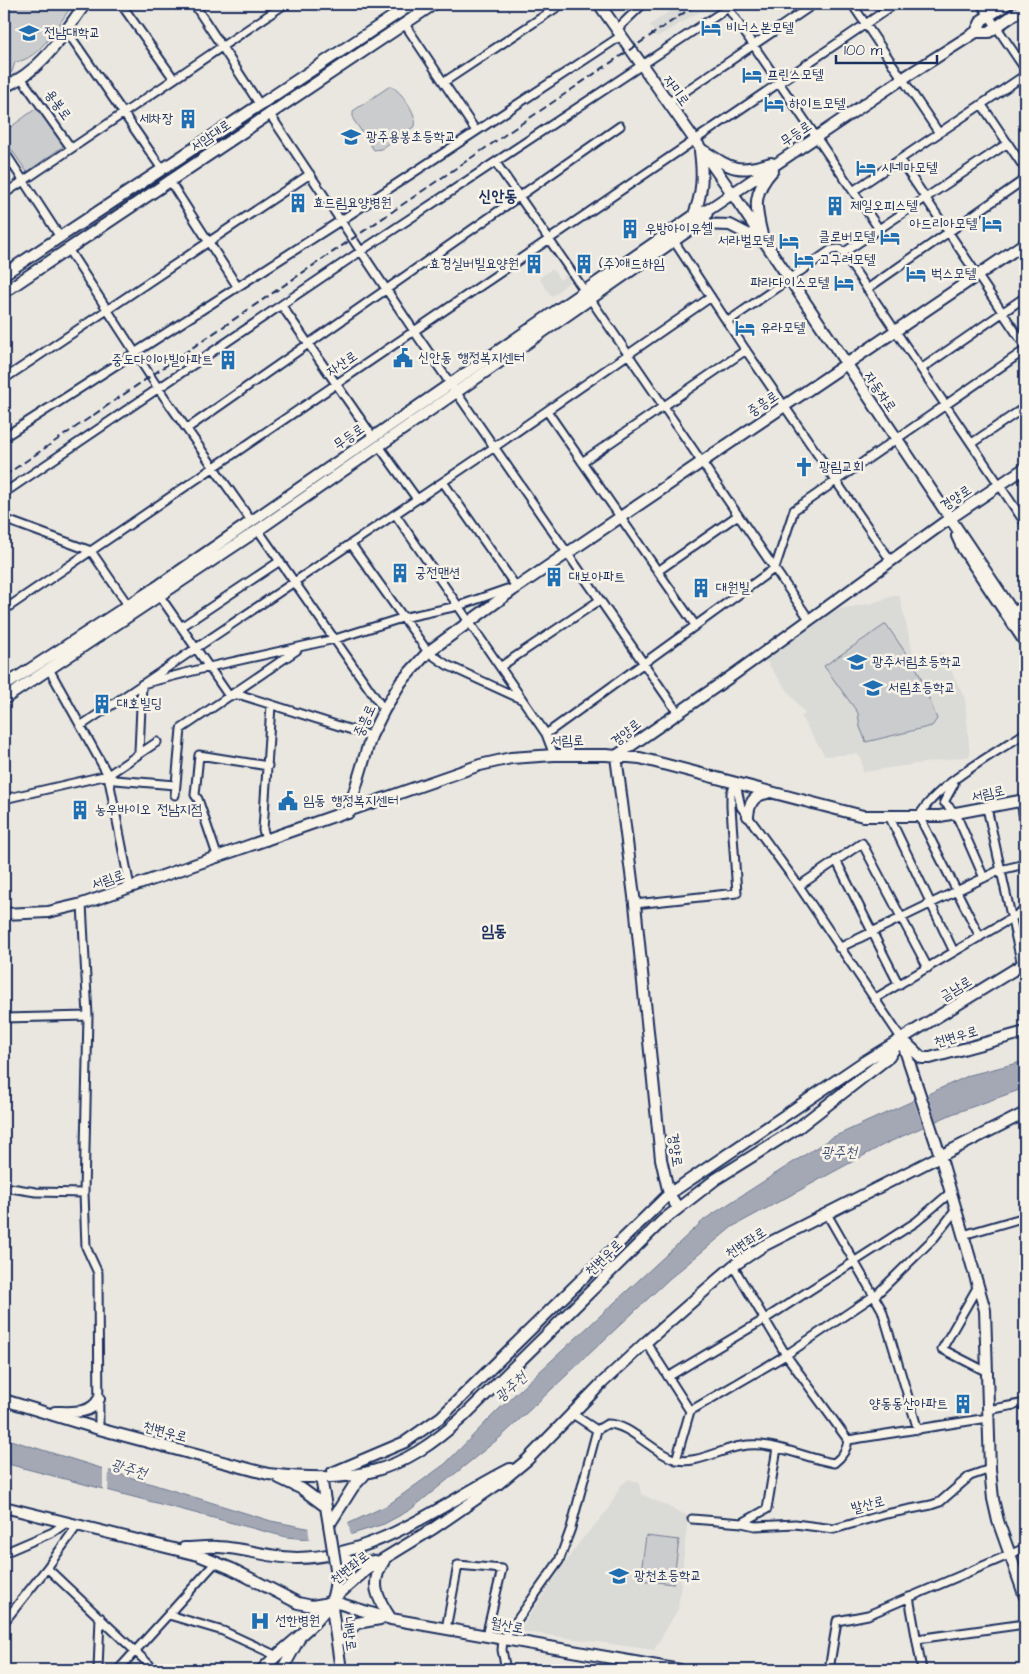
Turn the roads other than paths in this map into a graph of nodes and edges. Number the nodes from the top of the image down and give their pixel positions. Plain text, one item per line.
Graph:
1 (85, 4) edge
2 (121, 4) edge
3 (194, 4) edge
4 (285, 4) edge
5 (390, 4) edge
6 (412, 4) edge
7 (434, 4) edge
8 (562, 4) edge
9 (599, 4) edge
10 (643, 4) edge
11 (814, 4) edge
12 (852, 4) edge
13 (895, 4) edge
14 (981, 4) edge
15 (1007, 4) edge
16 (731, 6) edge
17 (1025, 7) edge
18 (396, 14) junction
19 (989, 16) junction
20 (404, 23) junction
21 (865, 24) junction
22 (996, 27) junction
23 (66, 30) junction
24 (619, 32) junction
25 (976, 32) junction
26 (754, 45) junction
27 (222, 47) junction
28 (641, 65) junction
29 (1025, 69) edge
30 (1025, 76) edge
31 (22, 79) junction
32 (174, 79) junction
33 (902, 79) junction
34 (444, 82) junction
35 (779, 83) junction
36 (4, 86) edge
37 (668, 103) junction
38 (260, 104) junction
39 (982, 105) junction
40 (124, 113) junction
41 (269, 113) junction
42 (620, 126) dead end
43 (476, 131) junction
44 (940, 133) junction
45 (816, 137) junction
46 (1008, 143) junction
47 (697, 144) junction
48 (72, 148) junction
49 (4, 151) edge
50 (783, 159) junction
51 (900, 160) junction
52 (496, 163) junction
53 (162, 169) junction
54 (1025, 169) edge
55 (310, 174) junction
56 (1025, 179) edge
57 (23, 180) junction
58 (169, 180) junction
59 (853, 191) junction
60 (732, 193) junction
61 (4, 194) edge
62 (519, 197) junction
63 (926, 198) junction
64 (340, 220) junction
65 (696, 220) junction
66 (879, 230) junction
67 (948, 233) junction
68 (60, 237) junction
69 (549, 239) junction
70 (674, 240) junction
71 (208, 242) junction
72 (764, 243) junction
73 (1025, 243) edge
74 (68, 249) junction
75 (361, 251) junction
76 (843, 253) junction
77 (4, 274) edge
78 (977, 275) junction
79 (788, 279) junction
80 (237, 286) junction
81 (386, 289) junction
82 (867, 289) junction
83 (584, 290) junction
84 (4, 292) edge
85 (711, 297) junction
86 (1025, 297) edge
87 (591, 300) junction
88 (282, 306) junction
89 (107, 310) junction
90 (1002, 313) junction
91 (727, 322) junction
92 (414, 331) junction
93 (895, 331) junction
94 (308, 344) junction
95 (1025, 346) edge
96 (746, 350) junction
97 (1025, 350) edge
98 (134, 351) junction
99 (628, 354) junction
100 (846, 365) junction
101 (921, 369) junction
102 (4, 379) edge
103 (336, 384) junction
104 (453, 387) junction
105 (158, 388) junction
106 (946, 405) junction
107 (663, 406) junction
108 (784, 406) junction
109 (1025, 407) edge
110 (547, 411) junction
111 (188, 428) junction
112 (4, 437) edge
113 (895, 439) junction
114 (376, 441) junction
115 (972, 443) junction
116 (496, 446) junction
117 (582, 462) junction
118 (702, 462) junction
119 (213, 467) junction
120 (1025, 468) edge
121 (836, 480) junction
122 (443, 482) junction
123 (1000, 485) junction
124 (4, 493) edge
125 (417, 499) junction
126 (395, 514) junction
127 (738, 515) junction
128 (620, 517) junction
129 (4, 519) edge
130 (949, 519) junction
131 (1025, 522) edge
132 (255, 526) junction
133 (351, 544) junction
134 (91, 551) junction
135 (568, 553) junction
136 (280, 561) junction
137 (891, 561) junction
138 (774, 568) junction
139 (658, 571) junction
140 (294, 582) junction
141 (515, 589) junction
142 (159, 595) junction
143 (600, 600) junction
144 (1025, 604) edge
145 (128, 605) junction
146 (458, 606) junction
147 (4, 610) edge
148 (1014, 612) junction
149 (402, 618) junction
150 (810, 619) junction
151 (469, 623) junction
152 (695, 626) junction
153 (181, 627) junction
154 (1025, 630) edge
155 (335, 639) junction
156 (1025, 642) edge
157 (302, 647) junction
158 (196, 648) junction
159 (428, 652) junction
160 (644, 663) junction
161 (209, 667) junction
162 (500, 667) junction
163 (48, 669) junction
164 (142, 684) junction
165 (4, 686) edge
166 (229, 696) junction
167 (4, 699) edge
168 (522, 699) junction
169 (271, 705) junction
170 (384, 710) junction
171 (678, 713) junction
172 (82, 725) junction
173 (1025, 733) edge
174 (546, 734) junction
175 (371, 736) junction
176 (157, 742) dead end
177 (139, 752) junction
178 (554, 755) junction
179 (616, 756) junction
180 (268, 766) junction
181 (108, 775) junction
182 (958, 779) junction
183 (736, 784) junction
184 (175, 785) junction
185 (769, 793) junction
186 (175, 795) dead end
187 (4, 799) edge
188 (1023, 800) edge
189 (988, 808) junction
190 (348, 812) junction
191 (956, 814) junction
192 (748, 816) junction
193 (919, 816) junction
194 (890, 818) junction
195 (1025, 825) edge
196 (267, 841) junction
197 (218, 858) junction
198 (836, 860) junction
199 (1025, 864) edge
200 (1000, 870) junction
201 (984, 878) junction
202 (799, 886) junction
203 (130, 887) junction
204 (958, 890) junction
205 (82, 904) junction
206 (636, 904) junction
207 (930, 904) junction
208 (1025, 910) edge
209 (4, 914) edge
210 (901, 918) junction
211 (1010, 918) junction
212 (872, 932) junction
213 (980, 937) junction
214 (839, 948) junction
215 (954, 952) junction
216 (1024, 964) edge
217 (928, 968) junction
218 (899, 985) junction
219 (874, 999) junction
220 (88, 1016) junction
221 (4, 1018) edge
222 (1025, 1032) edge
223 (901, 1038) junction
224 (1025, 1113) edge
225 (940, 1155) junction
226 (4, 1187) edge
227 (84, 1193) junction
228 (950, 1193) junction
229 (669, 1194) junction
230 (678, 1208) junction
231 (955, 1210) junction
232 (827, 1214) junction
233 (1025, 1217) edge
234 (963, 1235) junction
235 (854, 1262) junction
236 (733, 1266) junction
237 (978, 1285) junction
238 (874, 1296) junction
239 (765, 1319) junction
240 (646, 1342) junction
241 (786, 1355) junction
242 (987, 1372) junction
243 (668, 1377) junction
244 (99, 1399) junction
245 (4, 1400) edge
246 (1025, 1402) edge
247 (690, 1411) junction
248 (46, 1413) junction
249 (571, 1413) junction
250 (988, 1414) junction
251 (99, 1429) junction
252 (597, 1430) junction
253 (918, 1430) junction
254 (848, 1440) junction
255 (777, 1448) junction
256 (527, 1460) junction
257 (676, 1460) junction
258 (990, 1469) junction
259 (366, 1473) junction
260 (268, 1474) junction
261 (321, 1477) junction
262 (325, 1506) junction
263 (4, 1507) edge
264 (692, 1519) dead end
265 (66, 1523) junction
266 (742, 1523) junction
267 (329, 1525) junction
268 (77, 1526) junction
269 (1025, 1548) edge
270 (173, 1549) junction
271 (4, 1553) edge
272 (1011, 1553) junction
273 (334, 1556) junction
274 (386, 1558) junction
275 (216, 1562) junction
276 (47, 1568) junction
277 (909, 1597) junction
278 (1025, 1597) edge
279 (331, 1601) junction
280 (169, 1615) junction
281 (100, 1617) junction
282 (390, 1619) junction
283 (4, 1622) edge
284 (1025, 1624) edge
285 (446, 1629) junction
286 (300, 1636) junction
287 (486, 1636) junction
288 (917, 1639) junction
289 (503, 1640) junction
290 (337, 1642) junction
291 (136, 1650) junction
292 (275, 1655) junction
293 (621, 1665) edge
294 (98, 1670) edge
295 (118, 1670) edge
296 (156, 1670) edge
297 (262, 1670) edge
298 (282, 1670) edge
299 (341, 1670) edge
300 (506, 1670) edge
301 (680, 1670) edge
302 (829, 1670) edge
303 (922, 1670) edge

1 - 23 street
2 - 32 street
3 - 27 street
4 - 27 street
5 - 18 street
6 - 18 street, 서암대로
7 - 20 street, 서암대로
8 - 34 street
9 - 24 street, 자미로
10 - 24 street
11 - 26 street
12 - 21 street
13 - 21 street, 자산로
14 - 19 street
15 - 19 street, 무등로
16 - 26 street
16 - 28 street
17 - 22 street, 무등로
18 - 38 street, 서암대로
19 - 22 street
19 - 25 street, 무등로
20 - 34 street
20 - 41 street, 서암대로
21 - 33 street
21 - 35 street, 자산로
22 - 25 street, 무등로
22 - 29 street
23 - 31 street
23 - 40 street
24 - 28 street, 자미로
24 - 43 street
25 - 33 street, 무등로
26 - 35 street
26 - 37 street
27 - 32 street
27 - 38 street
28 - 37 street, 자미로
28 - 52 street
30 - 39 street
31 - 36 street
31 - 48 street, 용봉로
32 - 40 street
33 - 44 street
33 - 45 street, 무등로
34 - 43 street
35 - 45 street
35 - 47 street, 자산로
37 - 47 street, 자미로
38 - 53 street, 서암대로
39 - 44 street
39 - 46 street
40 - 48 street
40 - 53 street
41 - 55 street
41 - 58 street, 서암대로
42 - 62 street
43 - 64 street
44 - 51 street
45 - 50 street, 무등로
45 - 59 street
46 - 54 street
46 - 63 street
47 - 50 street
47 - 60 street, 자미로
47 - 65 street
47 - 69 street, 자산로
48 - 57 street
49 - 57 street
50 - 60 street, 무등로
50 - 72 street
51 - 59 street
51 - 63 street
52 - 62 street
52 - 75 street
53 - 68 street, 서암대로
55 - 64 street
55 - 71 street
56 - 67 street
57 - 61 street
57 - 68 street
58 - 71 street
58 - 74 street, 서암대로
59 - 66 street
60 - 65 street, 무등로
60 - 72 street, 자동차로
62 - 69 street
62 - 81 street
63 - 66 street
63 - 67 street
64 - 75 street
64 - 80 street
65 - 70 street, 무등로
65 - 72 street
65 - 83 street, 무등로
66 - 76 street
67 - 78 street
67 - 82 street
68 - 77 street, 서암대로
69 - 83 street
69 - 92 street, 자산로
70 - 85 street
70 - 87 street, 무등로
71 - 80 street
71 - 89 street
72 - 79 street, 자동차로
73 - 78 street, 중흥로
74 - 84 street, 서암대로
74 - 89 street
75 - 81 street
75 - 88 street
76 - 79 street
76 - 82 street
78 - 90 street
78 - 93 street, 중흥로
79 - 91 street
79 - 100 street, 자동차로
80 - 98 street
81 - 92 street
81 - 94 street
82 - 93 street
83 - 104 street, 무등로
85 - 91 street
85 - 99 street
86 - 90 street
87 - 99 street
87 - 104 street, 무등로
88 - 94 street
88 - 105 street
89 - 98 street
89 - 102 street
90 - 95 street
90 - 101 street
91 - 96 street
92 - 103 street, 자산로
92 - 104 street
93 - 100 street, 중흥로
93 - 101 street
94 - 103 street
94 - 111 street
96 - 107 street
96 - 108 street
97 - 106 street
98 - 105 street
98 - 112 street
99 - 107 street
99 - 110 street
100 - 108 street, 중흥로
100 - 113 street, 자동차로
101 - 106 street
103 - 114 street
103 - 119 street, 자산로
104 - 114 street, 무등로
104 - 116 street
105 - 111 street
105 - 124 street
106 - 113 street
106 - 115 street
107 - 117 street
107 - 118 street
108 - 118 street, 중흥로
108 - 121 street
109 - 115 street
110 - 116 street
110 - 117 street
111 - 119 street
113 - 121 street
113 - 130 street, 자동차로
114 - 125 street, 무등로
114 - 132 street, 무등로
115 - 123 street
116 - 122 street
116 - 135 street
117 - 128 street
118 - 127 street
118 - 128 street, 중흥로
119 - 132 street
119 - 134 street, 자산로
120 - 123 street, 경양로
121 - 137 street
121 - 138 street
122 - 125 street
122 - 141 street
123 - 130 street, 경양로
123 - 131 street
125 - 126 street
126 - 133 street
126 - 146 street
127 - 138 street
127 - 139 street
128 - 135 street, 중흥로
128 - 139 street
129 - 134 street
130 - 137 street, 경양로
130 - 148 street, 자동차로
130 - 156 street, 자동차로
132 - 136 street
132 - 142 street, 무등로
132 - 145 street, 무등로
133 - 140 street
133 - 149 street
134 - 145 street
134 - 147 street, 자산로
135 - 141 street, 중흥로
135 - 143 street
136 - 140 street
136 - 153 street
137 - 150 street, 경양로
138 - 150 street
138 - 152 street
139 - 152 street
140 - 155 street
140 - 158 street
141 - 146 street
141 - 151 street, 중흥로
142 - 153 street
142 - 163 street, 무등로
143 - 160 street
143 - 162 street
144 - 148 street
145 - 165 street, 무등로
146 - 149 street
146 - 151 street
148 - 154 street, 자동차로
149 - 155 street
149 - 159 street
150 - 171 street, 경양로
151 - 159 street, 중흥로
151 - 162 street
152 - 160 street
153 - 158 street
155 - 157 street
155 - 170 street
157 - 161 street
157 - 166 street
158 - 161 street
158 - 164 street
159 - 168 street
159 - 170 street, 중흥로
160 - 171 street
160 - 174 street
161 - 164 street
161 - 166 street
162 - 168 street
163 - 167 street, 무등로
163 - 172 street
164 - 172 street
164 - 177 street
166 - 169 street
166 - 184 street
168 - 174 street
169 - 175 street
169 - 180 street
170 - 175 street, 중흥로
171 - 179 street, 경양로
172 - 181 street
173 - 182 street
174 - 178 street
175 - 190 street, 중흥로
176 - 177 street
177 - 181 street
178 - 179 street, 서림로
178 - 190 street, 서림로
179 - 183 street, 서림로
179 - 206 street, 경양로
180 - 196 street
180 - 197 street
181 - 184 street
181 - 187 street
181 - 203 street
182 - 191 street
182 - 193 street
183 - 185 street, 서림로
183 - 192 street
183 - 206 street
184 - 186 street
185 - 192 street
185 - 194 street, 서림로
188 - 189 street, 서림로
188 - 195 street
189 - 191 street, 서림로
189 - 200 street
190 - 196 street, 서림로
191 - 193 street, 서림로
191 - 201 street, 서림로
192 - 202 street
193 - 194 street, 서림로
193 - 204 street
194 - 207 street
196 - 197 street, 서림로
197 - 203 street, 서림로
198 - 202 street
198 - 210 street
198 - 212 street
199 - 200 street
200 - 201 street
200 - 211 street
201 - 204 street
202 - 214 street
203 - 205 street, 서림로
204 - 207 street
204 - 213 street
205 - 209 street, 서림로
205 - 220 street
206 - 229 street, 경양로
207 - 210 street
207 - 215 street
208 - 211 street
210 - 212 street
210 - 217 street
211 - 213 street
211 - 216 street
212 - 214 street
212 - 218 street
213 - 215 street
214 - 219 street
215 - 217 street
216 - 223 street, 금남로
217 - 218 street
218 - 219 street
219 - 223 street
220 - 221 street
220 - 227 street
222 - 223 street, 천변우로
223 - 225 street
223 - 229 street, 천변우로
223 - 230 street, 천변우로
224 - 225 street, 천변좌로
225 - 228 street
225 - 232 street, 천변좌로
226 - 227 street
227 - 244 street
228 - 231 street
228 - 235 street
229 - 230 street, 경양로
229 - 261 street, 천변우로
230 - 259 street, 천변우로
231 - 234 street
231 - 238 street
232 - 235 street
232 - 236 street, 천변좌로
233 - 234 street
234 - 237 street
235 - 238 street
235 - 239 street
236 - 239 street
236 - 240 street, 천변좌로
237 - 242 street
237 - 242 street
238 - 241 street
238 - 253 street
239 - 241 street
239 - 243 street
240 - 243 street
240 - 249 street, 천변좌로
241 - 247 street
241 - 254 street
242 - 250 street
243 - 247 street
244 - 248 street
244 - 251 street
245 - 248 street, 천변우로
246 - 250 street
247 - 257 street
248 - 251 street, 천변우로
249 - 252 street
249 - 256 street, 천변좌로
250 - 253 street
250 - 258 street
251 - 260 street, 천변우로
252 - 257 street
252 - 289 street
253 - 254 street
254 - 255 street
255 - 257 street
255 - 266 street
256 - 270 street, 천변좌로
256 - 274 street, 천변좌로
258 - 266 street, 발산로
258 - 272 street
259 - 261 street, 천변우로
259 - 267 street
260 - 261 street, 천변우로
260 - 262 street
261 - 262 street
262 - 267 street
263 - 265 street, 천변좌로
264 - 266 street, 발산로
265 - 268 street, 천변좌로
265 - 271 street
267 - 273 street, bridge
268 - 270 street, 천변좌로
268 - 276 street
269 - 272 street
270 - 275 street, 천변좌로
272 - 277 street
272 - 278 street
273 - 274 street
273 - 279 street, bridge
274 - 279 street, 천변좌로
274 - 282 street
275 - 279 street, 천변좌로
275 - 280 street
276 - 281 street
276 - 283 street
277 - 288 street
277 - 302 street
279 - 282 street, 월산로
279 - 286 street
279 - 290 street, 내방로
280 - 291 street
280 - 292 street
281 - 291 street
281 - 294 street
282 - 285 street, 월산로
282 - 290 street
284 - 288 street
285 - 287 street, 월산로
285 - 287 street
286 - 292 street
286 - 298 street
287 - 289 street, 월산로
288 - 303 street
289 - 293 street, 월산로
289 - 300 street
290 - 299 street, 내방로
291 - 295 street
291 - 296 street
292 - 297 street
293 - 301 street, 월산로

